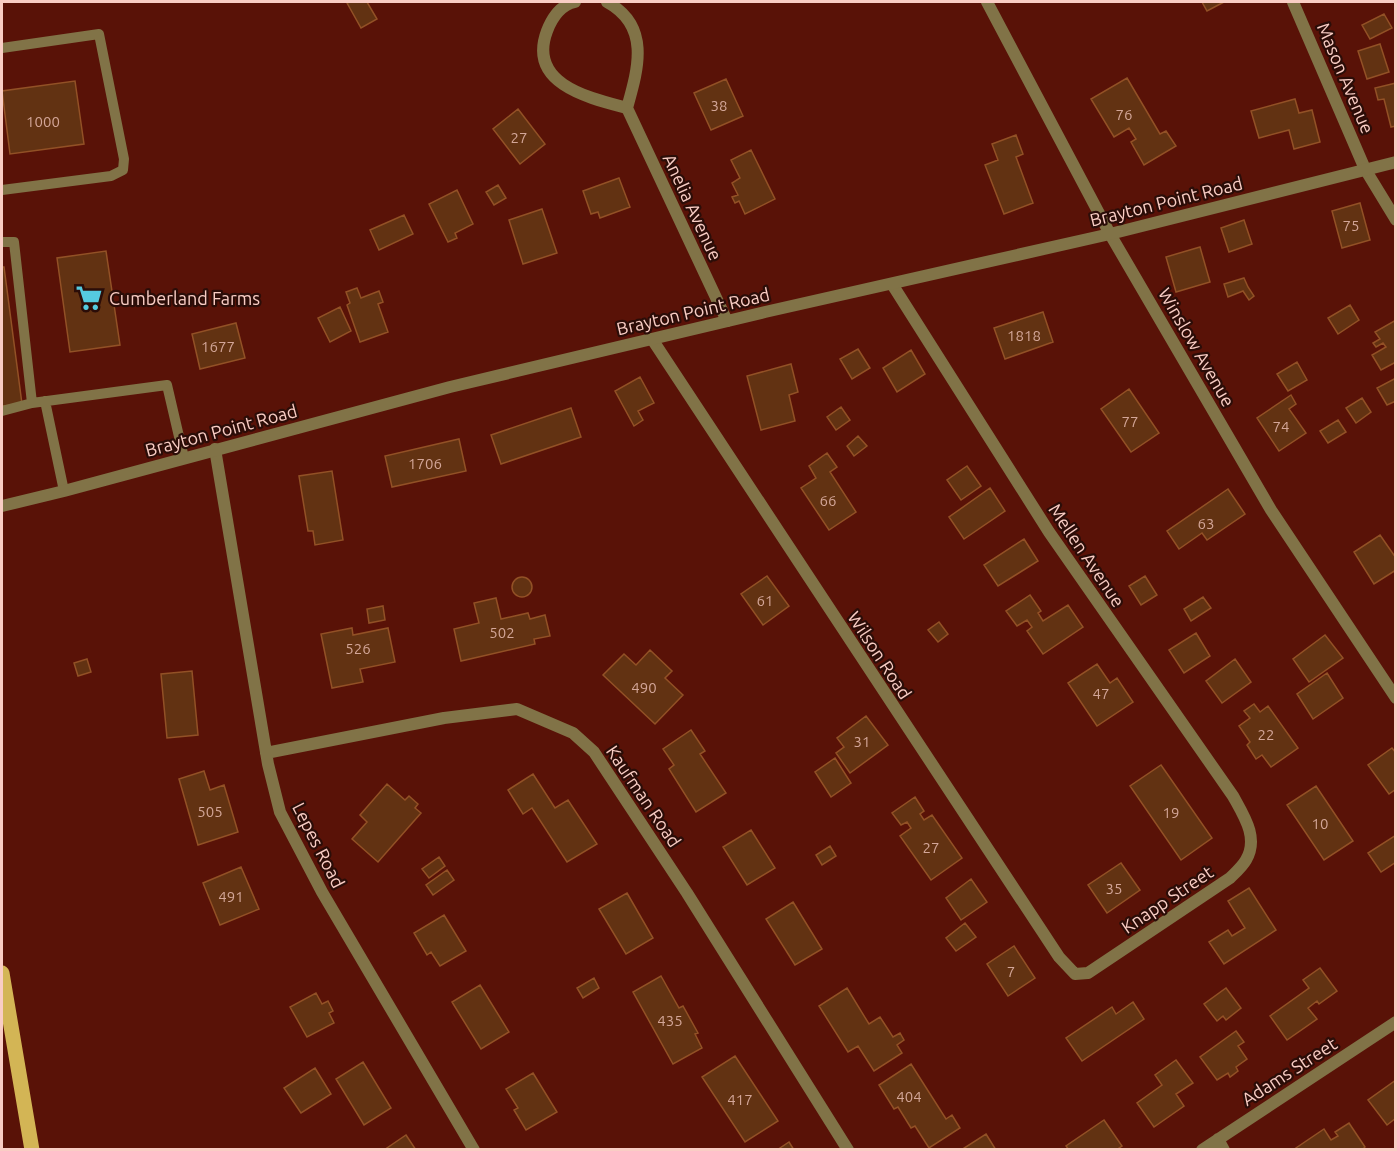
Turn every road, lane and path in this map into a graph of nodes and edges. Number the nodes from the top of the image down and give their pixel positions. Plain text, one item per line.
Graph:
1 (574, 2) edge
2 (607, 2) edge
3 (987, 2) edge
4 (1293, 2) edge
5 (2, 48) edge
6 (627, 108) junction
7 (1395, 162) edge
8 (1365, 170) junction
9 (2, 190) edge
10 (1395, 220) edge
11 (1110, 234) junction
12 (2, 243) edge
13 (892, 284) junction
14 (727, 321) junction
15 (652, 339) junction
16 (45, 401) junction
17 (32, 403) junction
18 (2, 411) edge
19 (215, 449) junction
20 (184, 458) junction
21 (64, 491) junction
22 (2, 506) edge
23 (1395, 698) edge
24 (266, 753) junction
25 (1251, 845) joint
26 (1090, 972) joint
27 (2, 973) edge
28 (1395, 1022) edge
29 (1221, 1144) edge
30 (32, 1149) edge
31 (474, 1149) edge
32 (848, 1149) edge
33 (1202, 1149) edge

1 - 6 street
2 - 6 street
3 - 11 street, Winslow Avenue
4 - 8 street, Mason Avenue
5 - 9 lane
6 - 14 street, Anelia Avenue
7 - 8 street, Brayton Point Road
8 - 10 street, Mason Avenue
8 - 11 street, Brayton Point Road
11 - 13 street, Brayton Point Road
11 - 23 street, Winslow Avenue
12 - 17 lane
13 - 14 street, Brayton Point Road
13 - 25 street, Mellen Avenue
14 - 15 street, Brayton Point Road
15 - 19 street, Brayton Point Road
15 - 26 street, Wilson Road
16 - 17 lane
16 - 20 lane
16 - 21 lane
17 - 18 lane
19 - 20 street, Brayton Point Road
19 - 24 street, Lepes Road
20 - 21 street, Brayton Point Road
21 - 22 street, Brayton Point Road
24 - 31 street, Lepes Road
24 - 32 street, Kaufman Road
25 - 26 street, Knapp Street
27 - 30 main road
28 - 29 street, Adams Street
29 - 33 street, Adams Street

